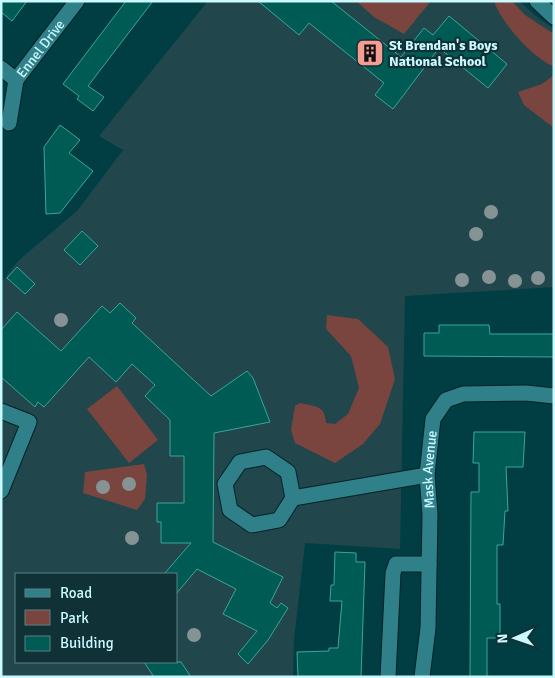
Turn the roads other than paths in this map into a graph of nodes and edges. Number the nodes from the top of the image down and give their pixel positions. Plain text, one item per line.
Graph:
1 (77, 1) edge
2 (536, 1) edge
3 (554, 17) edge
4 (1, 68) edge
5 (16, 80) junction
6 (9, 123) dead end
7 (554, 396) edge
8 (1, 412) edge
9 (427, 475) junction
10 (1, 491) edge
11 (293, 498) junction
12 (429, 564) junction
13 (388, 677) edge
14 (422, 677) edge

1 - 5 street, Ennel Drive
2 - 3 street
4 - 5 street, Ennel Drive
5 - 6 street
7 - 9 street, Mask Avenue
8 - 10 street
9 - 11 street
9 - 12 street, Mask Avenue
11 - 11 street
12 - 13 street
12 - 14 street, Mask Avenue

